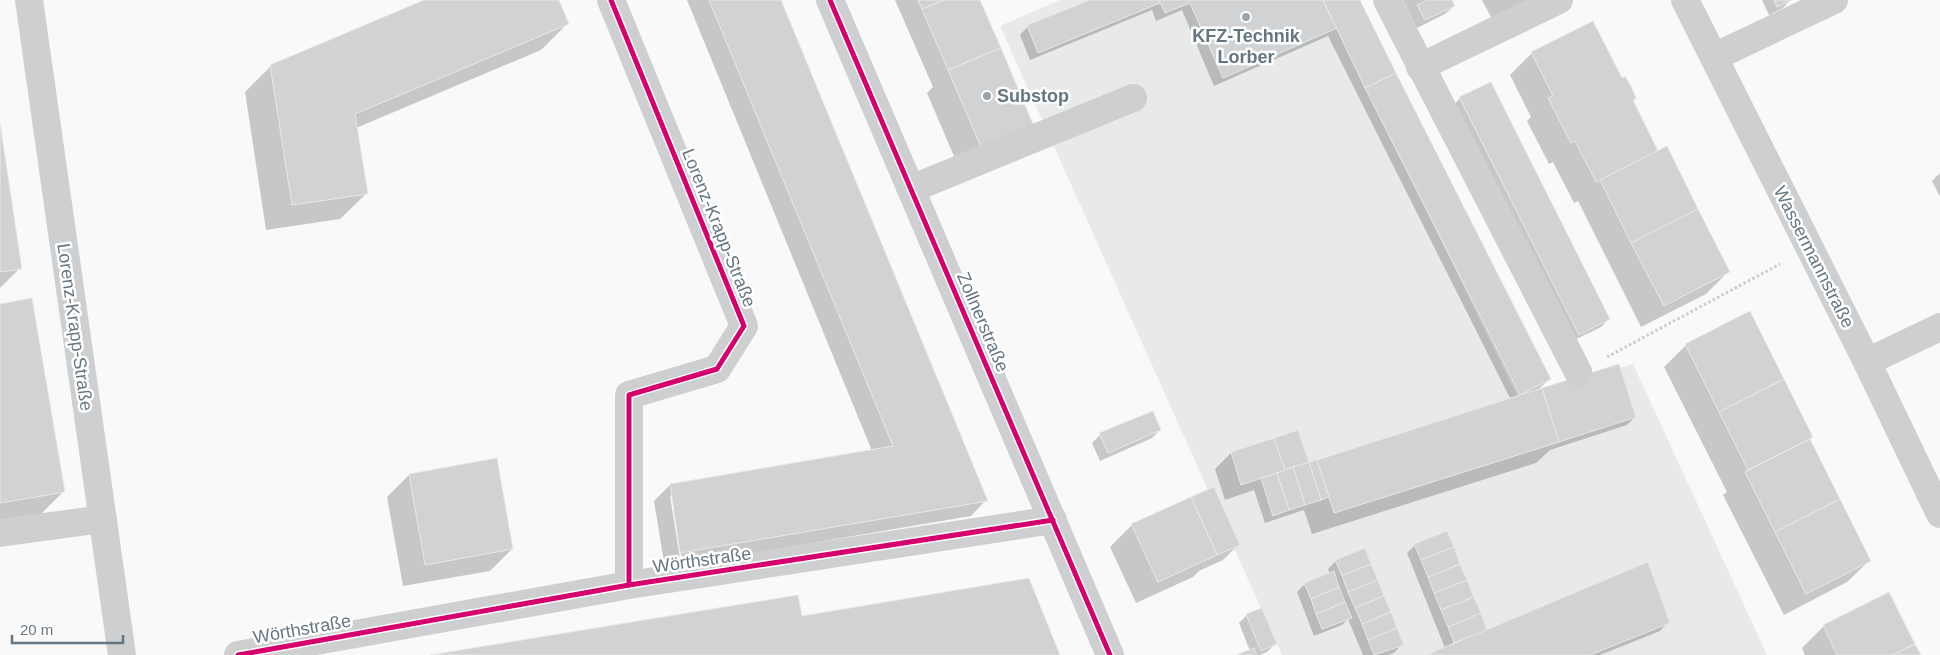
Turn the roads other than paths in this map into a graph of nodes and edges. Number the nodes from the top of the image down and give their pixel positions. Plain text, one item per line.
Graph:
1 (29, 0) edge
2 (611, 0) edge
3 (830, 0) edge
4 (1387, 0) edge
5 (1559, 0) edge
6 (1686, 0) edge
7 (1834, 0) edge
8 (1714, 57) junction
9 (1420, 66) junction
10 (1133, 98) dead end
11 (911, 190) junction
12 (1940, 327) edge
13 (1867, 362) junction
14 (1578, 372) road end
15 (1940, 514) edge
16 (103, 519) junction
17 (1053, 520) junction
18 (0, 533) edge
19 (629, 584) junction
20 (122, 655) edge
21 (238, 655) edge
22 (1110, 655) edge

1 - 16 street, Lorenz-Krapp-Straße
2 - 19 street, Lorenz-Krapp-Straße
3 - 11 street, Zollnerstraße
4 - 9 street
5 - 9 street
6 - 8 street, Wassermannstraße
7 - 8 street
8 - 13 street, Wassermannstraße
9 - 14 street
10 - 11 street
11 - 17 street, Zollnerstraße
12 - 13 street
13 - 15 street, Wassermannstraße
16 - 18 street
16 - 20 street, Lorenz-Krapp-Straße
17 - 19 street, Wörthstraße
17 - 22 street, Zollnerstraße
19 - 21 street, Wörthstraße

